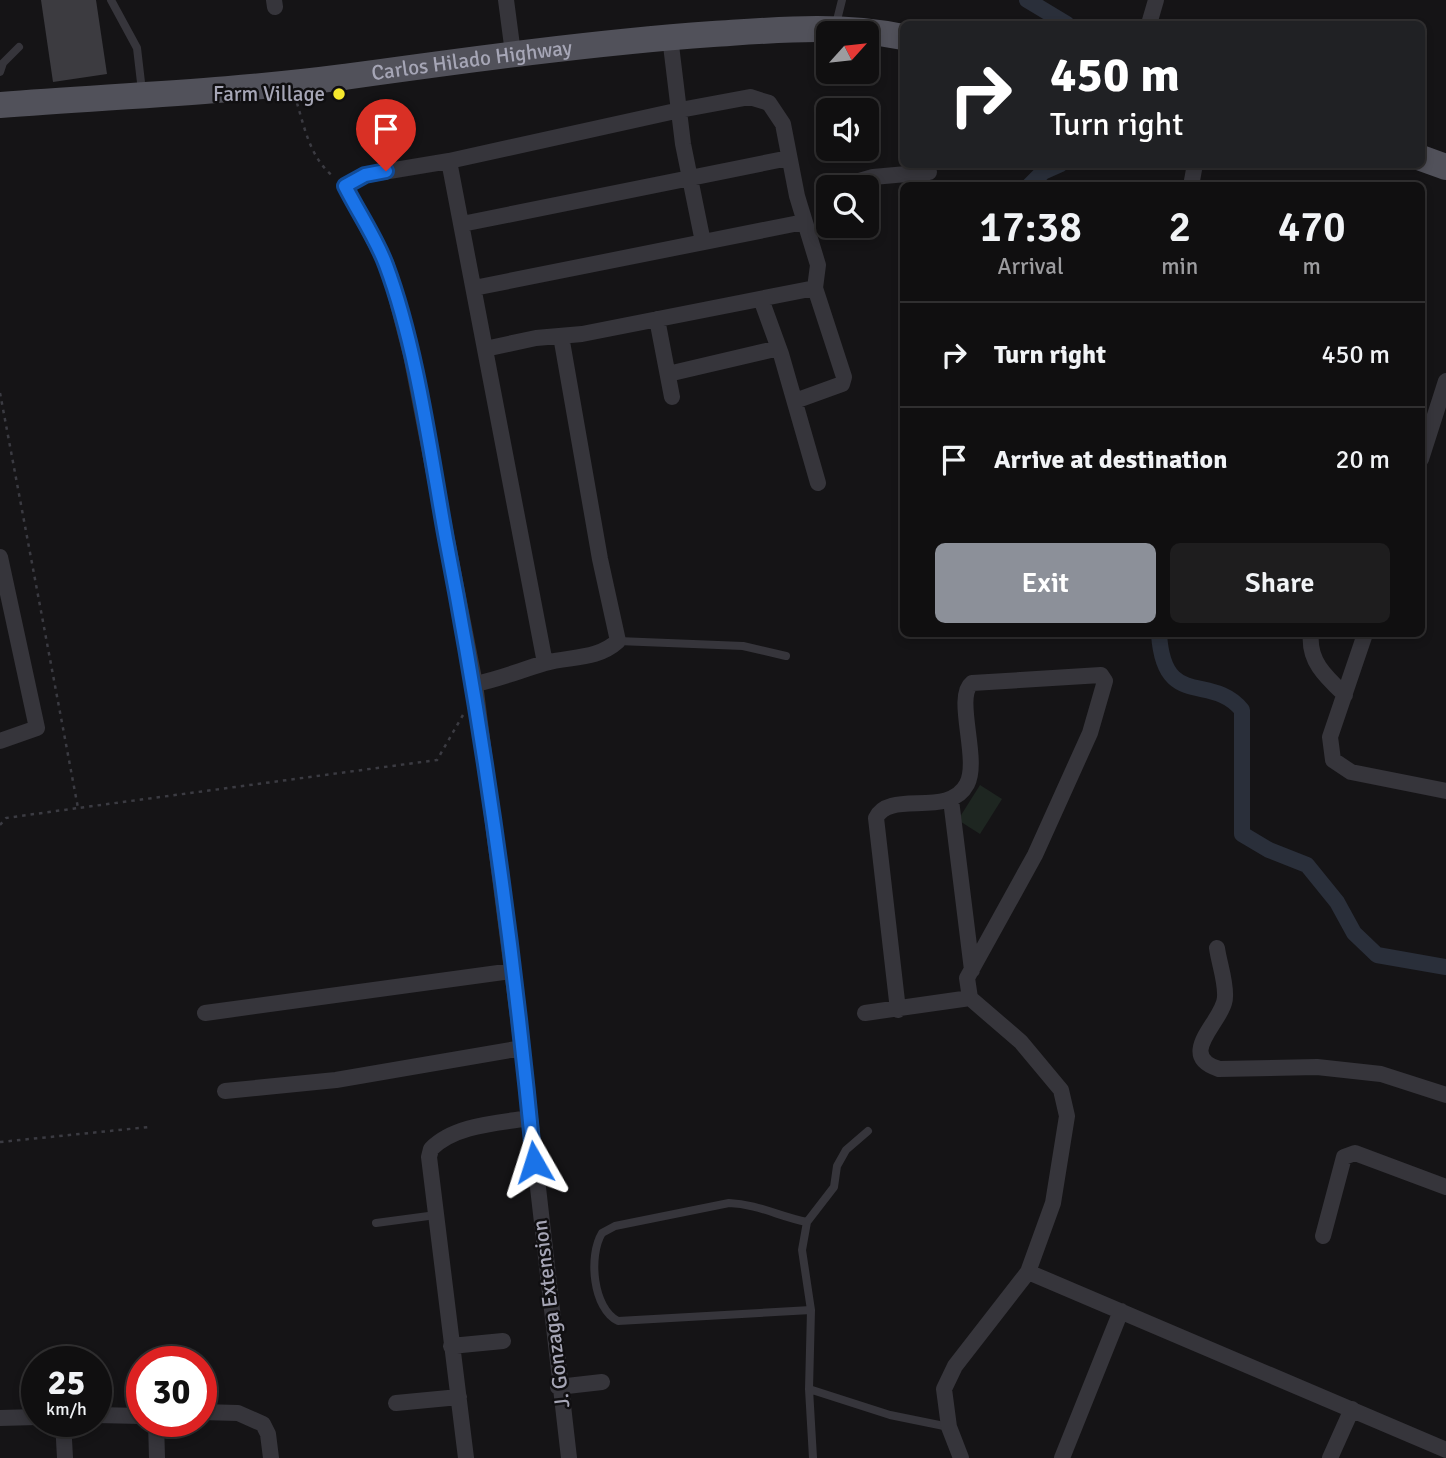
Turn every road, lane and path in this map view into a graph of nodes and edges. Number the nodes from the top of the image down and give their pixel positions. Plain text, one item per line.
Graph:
1 (111, 0) edge
2 (506, 0) edge
3 (842, 0) edge
4 (1156, 0) edge
5 (837, 21) edge
6 (1150, 21) edge
7 (816, 29) edge
8 (879, 34) edge
9 (670, 37) junction
10 (900, 37) edge
11 (19, 47) dead end
12 (513, 53) junction
13 (0, 72) edge
14 (294, 82) junction
15 (142, 94) junction
16 (0, 106) edge
17 (680, 110) junction
18 (789, 158) junction
19 (1425, 159) edge
20 (449, 161) junction
21 (1446, 167) edge
22 (929, 174) edge
23 (879, 177) edge
24 (690, 178) junction
25 (345, 186) junction
26 (804, 222) junction
27 (462, 224) junction
28 (703, 242) junction
29 (474, 288) junction
30 (815, 288) junction
31 (761, 299) junction
32 (657, 319) junction
33 (561, 336) junction
34 (779, 348) junction
35 (485, 349) junction
36 (668, 373) junction
37 (1446, 381) edge
38 (0, 393) edge
39 (672, 397) dead end
40 (795, 401) junction
41 (1425, 447) edge
42 (818, 483) dead end
43 (0, 557) edge
44 (1311, 637) edge
45 (1364, 637) edge
46 (618, 641) junction
47 (786, 656) dead end
48 (545, 663) junction
49 (475, 687) junction
50 (1345, 695) junction
51 (0, 741) edge
52 (1446, 791) edge
53 (951, 800) junction
54 (78, 808) junction
55 (0, 825) edge
56 (1217, 948) dead end
57 (972, 970) junction
58 (512, 971) junction
59 (970, 998) junction
60 (898, 1010) junction
61 (205, 1013) dead end
62 (865, 1013) dead end
63 (522, 1048) junction
64 (225, 1091) dead end
65 (1446, 1095) edge
66 (530, 1118) junction
67 (149, 1127) dead end
68 (868, 1131) dead end
69 (0, 1142) edge
70 (1446, 1187) edge
71 (436, 1215) junction
72 (807, 1222) junction
73 (376, 1223) dead end
74 (1322, 1236) dead end
75 (1028, 1272) junction
76 (810, 1310) junction
77 (1121, 1311) junction
78 (503, 1341) dead end
79 (452, 1346) junction
80 (602, 1382) dead end
81 (558, 1387) junction
82 (809, 1389) junction
83 (459, 1397) junction
84 (396, 1403) dead end
85 (1352, 1409) junction
86 (217, 1412) edge
87 (21, 1417) edge
88 (0, 1418) edge
89 (949, 1427) junction
90 (64, 1437) edge
91 (157, 1437) edge
92 (1446, 1450) edge
93 (65, 1458) edge
94 (158, 1458) edge
95 (271, 1458) edge
96 (466, 1458) edge
97 (569, 1458) edge
98 (813, 1458) edge
99 (961, 1458) edge
100 (1062, 1458) edge
101 (1330, 1458) edge

1 - 15 lane
2 - 12 street
3 - 5 lane
4 - 6 street
7 - 9 main road, Carlos Hilado Highway
8 - 10 main road, Carlos Hilado Highway
9 - 12 main road, Carlos Hilado Highway
9 - 17 street
11 - 13 lane
12 - 14 main road, Carlos Hilado Highway
14 - 15 main road, Carlos Hilado Highway
14 - 25 path
15 - 16 main road, Carlos Hilado Highway
17 - 18 street
17 - 20 street
17 - 24 street
18 - 24 street
18 - 26 street
19 - 21 main road
20 - 25 street
20 - 27 street
22 - 23 street
24 - 27 street
24 - 28 street
25 - 49 street, J. Gonzaga Extension
26 - 28 street
26 - 30 street
27 - 29 street
28 - 29 street
29 - 35 street
30 - 31 street
30 - 40 street
31 - 32 street
31 - 34 street
32 - 33 street
32 - 36 street
33 - 35 street
33 - 46 street
34 - 36 street
34 - 40 street
35 - 48 street
36 - 39 street
37 - 41 street
38 - 54 path
40 - 42 street
43 - 51 street
44 - 50 street
45 - 50 street
46 - 47 lane
46 - 48 street
48 - 49 street
49 - 54 path
49 - 58 street, J. Gonzaga Extension
50 - 52 street
53 - 57 street
53 - 57 street
53 - 60 street
54 - 55 path
56 - 65 street
57 - 59 street
58 - 61 street
58 - 63 street, J. Gonzaga Extension
59 - 60 street
59 - 75 street
60 - 62 street
63 - 64 street
63 - 66 street, J. Gonzaga Extension
66 - 71 street
66 - 81 street, J. Gonzaga Extension
67 - 69 path
68 - 72 lane
70 - 74 street
71 - 73 lane
71 - 79 street
72 - 76 lane
72 - 76 lane
75 - 77 street
75 - 89 street
76 - 82 lane
77 - 85 street
77 - 100 street
78 - 79 street
79 - 83 street
80 - 81 street
81 - 97 street, J. Gonzaga Extension
82 - 89 lane
82 - 98 lane
83 - 84 street
83 - 96 street
85 - 92 street
85 - 101 street
86 - 95 street
87 - 88 street
89 - 99 street
90 - 93 street
91 - 94 street

